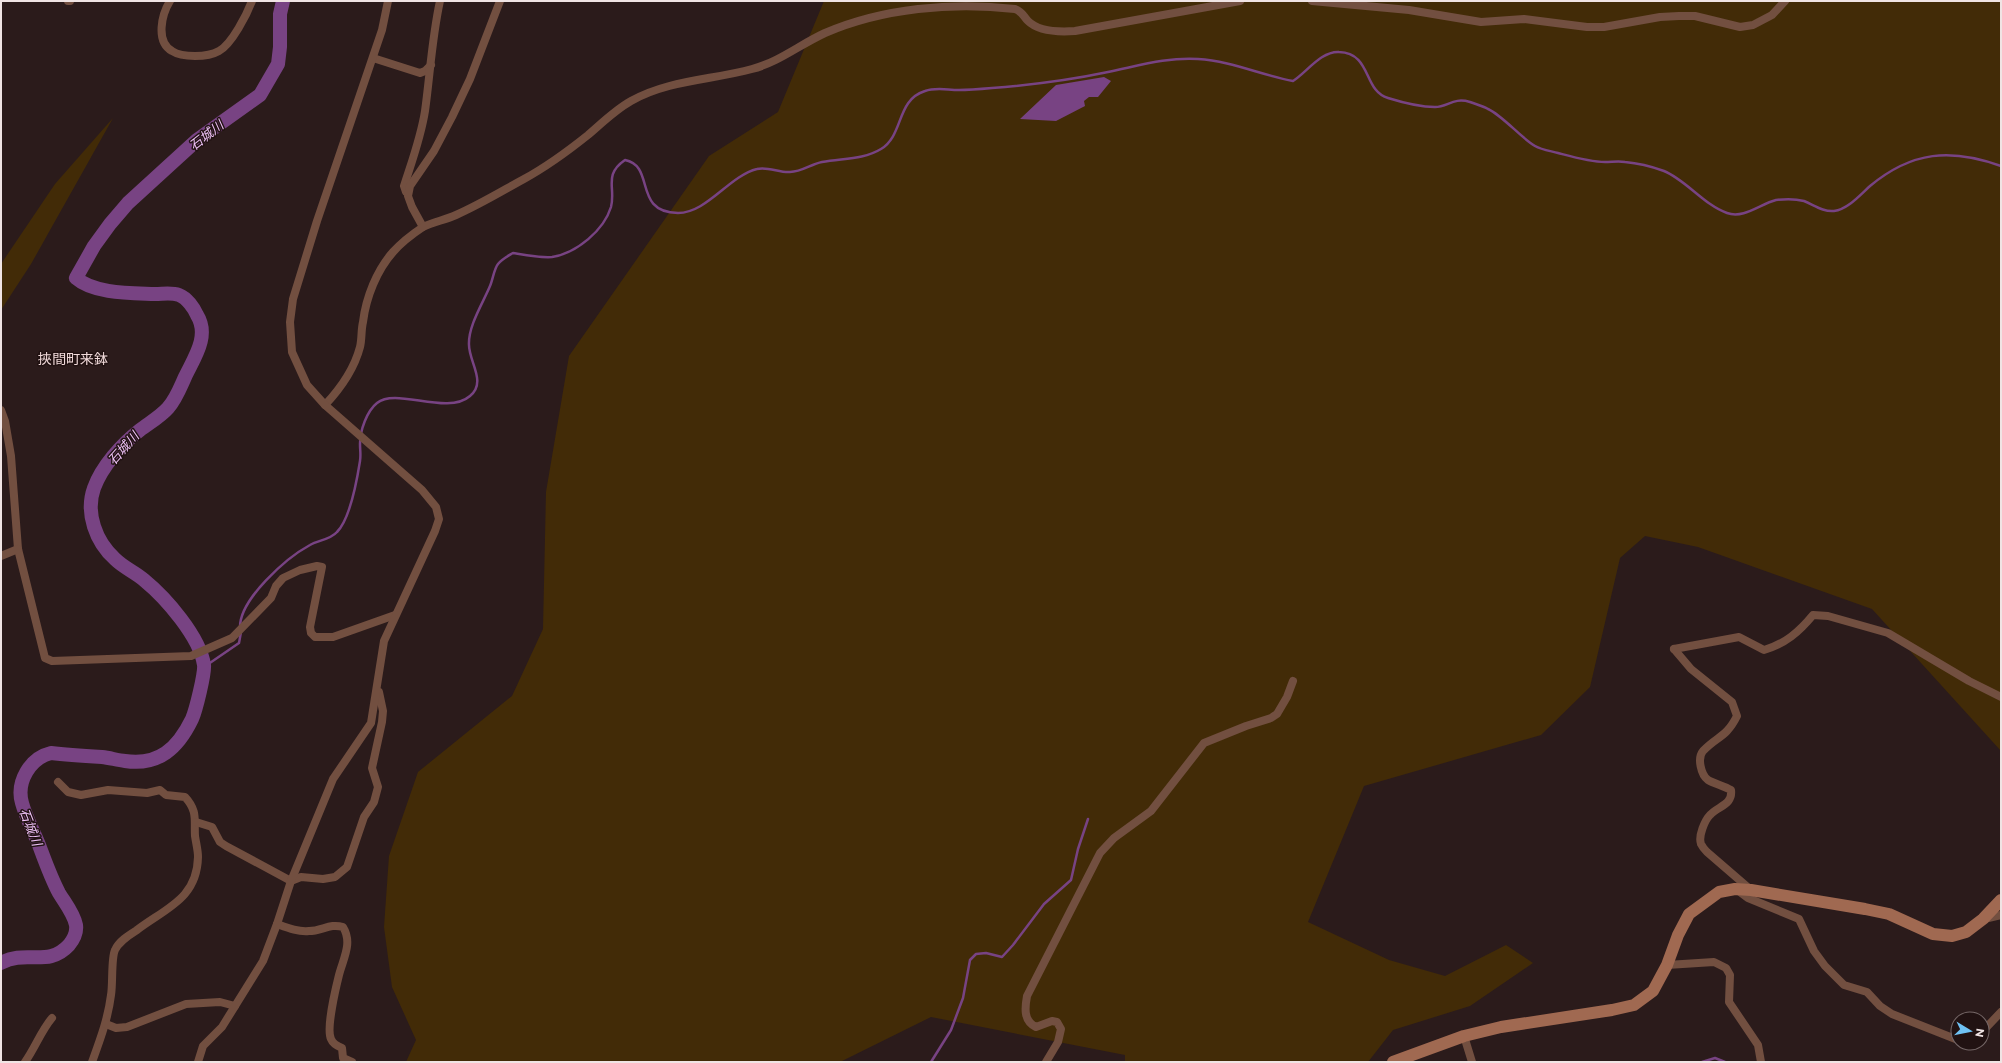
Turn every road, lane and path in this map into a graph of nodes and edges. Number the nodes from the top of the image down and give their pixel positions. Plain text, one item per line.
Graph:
1 (170, 1) edge
2 (252, 1) edge
3 (388, 1) edge
4 (440, 1) edge
5 (500, 1) edge
6 (1240, 1) edge
7 (1312, 1) edge
8 (1785, 1) edge
9 (373, 58) junction
10 (431, 64) junction
11 (408, 196) junction
12 (423, 227) junction
13 (324, 405) junction
14 (1, 410) edge
15 (18, 549) junction
16 (1, 556) edge
17 (395, 615) junction
18 (1293, 681) dead end
19 (377, 684) junction
20 (2001, 697) edge
21 (58, 782) dead end
22 (196, 822) junction
23 (291, 881) junction
24 (1735, 889) junction
25 (1751, 890) junction
26 (2001, 900) edge
27 (2001, 915) edge
28 (1983, 919) junction
29 (278, 924) junction
30 (1667, 965) junction
31 (235, 1006) junction
32 (2001, 1012) edge
33 (52, 1018) dead end
34 (106, 1024) junction
35 (1990, 1024) edge
36 (1464, 1036) junction
37 (1950, 1037) edge
38 (25, 1062) edge
39 (92, 1062) edge
40 (198, 1062) edge
41 (352, 1062) edge
42 (1046, 1062) edge
43 (1393, 1062) edge
44 (1472, 1062) edge
45 (1761, 1062) edge

1 - 2 street
3 - 9 street
4 - 10 street
5 - 11 street
6 - 12 street
7 - 8 street
9 - 10 street
9 - 13 street
10 - 11 street
11 - 12 street
12 - 13 street
13 - 17 street
14 - 15 street
15 - 16 street
15 - 17 street
17 - 19 street
18 - 42 street
19 - 23 street
19 - 23 street
20 - 25 street
21 - 22 street
22 - 23 street
22 - 34 street
23 - 29 street
24 - 25 street
24 - 30 street
24 - 37 street
25 - 28 street
26 - 28 street
27 - 28 street
29 - 31 street
29 - 41 street
30 - 36 street
30 - 45 street
31 - 34 street
31 - 40 street
32 - 35 street
33 - 38 street
34 - 39 street
36 - 43 street
36 - 44 street

